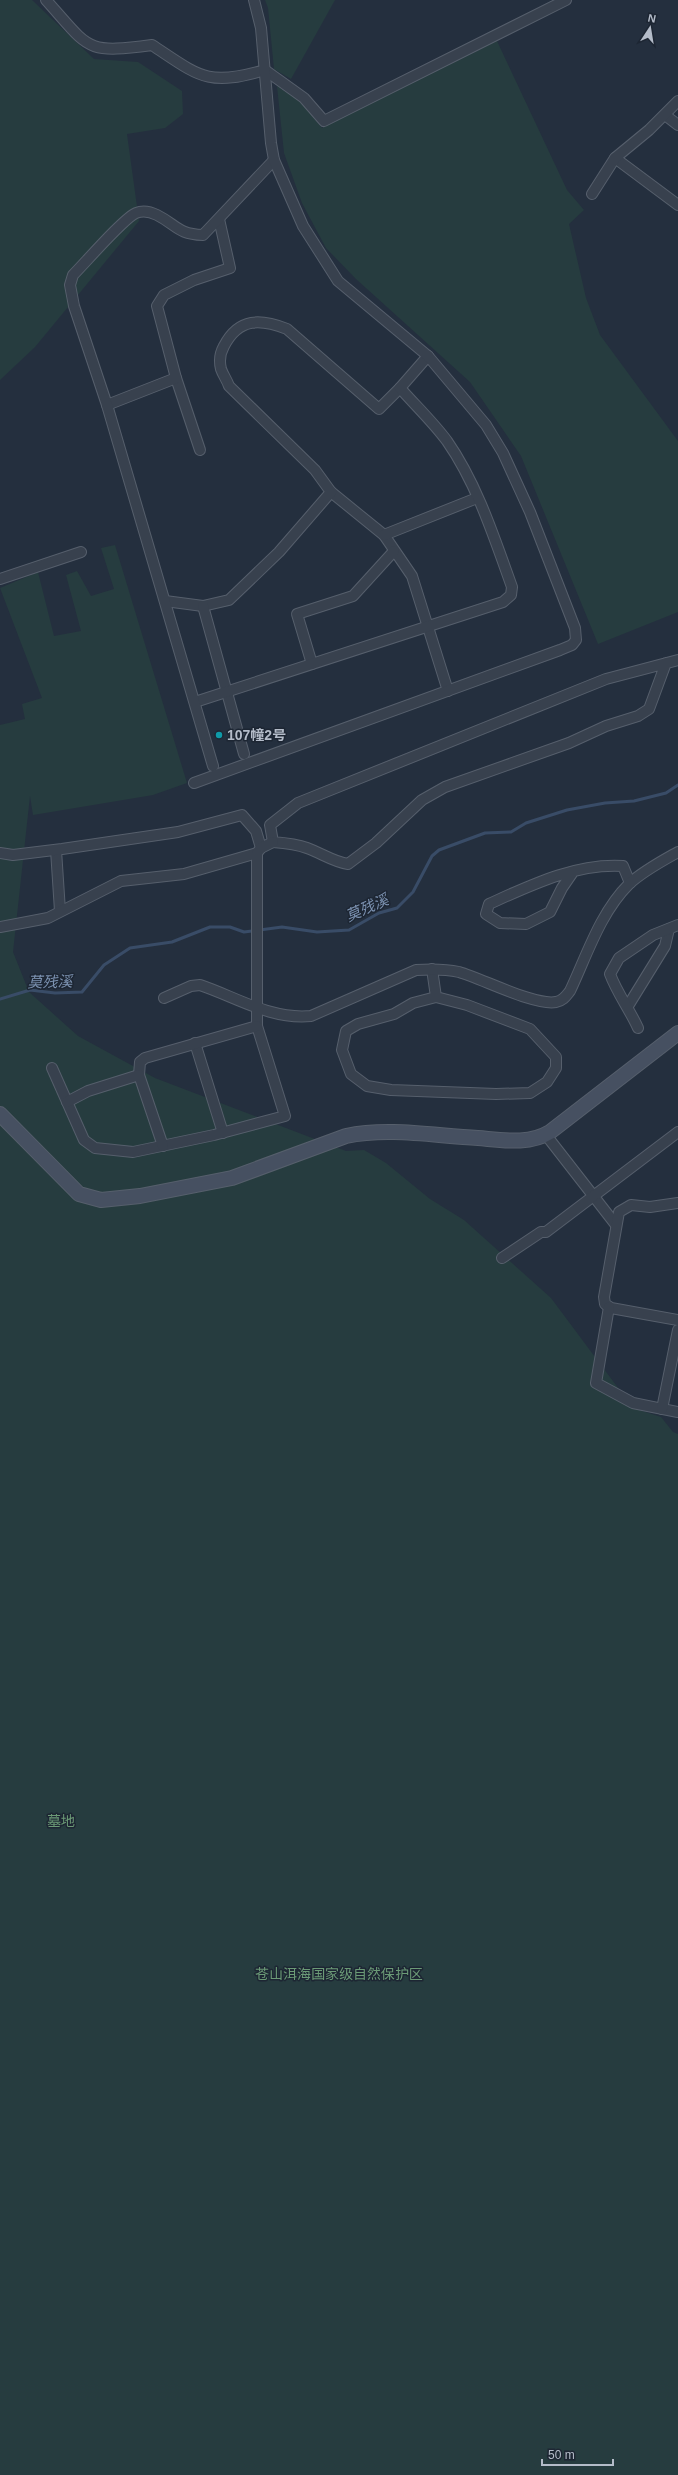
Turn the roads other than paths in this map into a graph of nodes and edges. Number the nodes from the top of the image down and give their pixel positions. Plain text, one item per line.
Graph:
1 (46, 0) edge
2 (254, 0) edge
3 (566, 0) edge
4 (265, 70) junction
5 (678, 100) edge
6 (665, 115) junction
7 (678, 125) edge
8 (615, 158) junction
9 (274, 160) junction
10 (592, 194) dead end
11 (678, 205) edge
12 (219, 219) junction
13 (428, 356) junction
14 (176, 378) junction
15 (400, 388) junction
16 (107, 405) junction
17 (200, 450) dead end
18 (331, 492) junction
19 (477, 498) junction
20 (384, 535) junction
21 (394, 551) junction
22 (81, 552) dead end
23 (0, 579) edge
24 (165, 601) junction
25 (203, 606) junction
26 (427, 627) junction
27 (678, 660) edge
28 (666, 663) junction
29 (312, 664) junction
30 (227, 691) junction
31 (448, 691) junction
32 (194, 702) junction
33 (244, 754) dead end
34 (213, 766) dead end
35 (194, 783) dead end
36 (270, 825) junction
37 (256, 831) junction
38 (273, 842) junction
39 (56, 850) junction
40 (259, 850) junction
41 (678, 852) edge
42 (0, 853) edge
43 (573, 872) junction
44 (630, 883) junction
45 (60, 911) junction
46 (0, 927) edge
47 (674, 927) edge
48 (432, 969) junction
49 (436, 997) junction
50 (164, 998) dead end
51 (628, 1006) junction
52 (258, 1008) junction
53 (257, 1026) junction
54 (638, 1028) dead end
55 (678, 1033) edge
56 (195, 1044) junction
57 (52, 1068) dead end
58 (139, 1075) junction
59 (67, 1102) junction
60 (0, 1114) edge
61 (678, 1132) edge
62 (223, 1133) junction
63 (546, 1135) junction
64 (163, 1146) junction
65 (594, 1196) junction
66 (678, 1203) edge
67 (616, 1225) junction
68 (502, 1258) dead end
69 (610, 1307) junction
70 (678, 1320) edge
71 (678, 1330) edge
72 (662, 1409) junction
73 (678, 1412) edge

1 - 4 street
2 - 4 street
3 - 4 street
4 - 9 street
5 - 6 street
6 - 7 street
6 - 8 street
8 - 10 street
8 - 11 street
9 - 12 street
9 - 13 street
12 - 14 street
12 - 16 street
13 - 15 street
13 - 31 street
14 - 16 street
14 - 17 street
15 - 18 street
15 - 19 street
16 - 24 street
18 - 20 street
18 - 25 street
19 - 20 street
19 - 26 street
20 - 21 street
21 - 26 street
21 - 29 street
22 - 23 street
24 - 25 street
24 - 32 street
25 - 30 street
26 - 29 street
26 - 31 street
27 - 28 street
28 - 36 street
28 - 38 street
29 - 30 street
30 - 32 street
30 - 33 street
31 - 35 street
32 - 34 street
36 - 37 street
36 - 38 street
37 - 39 street
37 - 40 street
38 - 40 street
39 - 42 street
39 - 45 street
40 - 45 street
40 - 52 street
41 - 44 street
43 - 43 street
43 - 44 street
44 - 48 street
45 - 46 street
47 - 51 street
47 - 51 street
48 - 49 street
48 - 52 street
49 - 49 street
50 - 52 street
51 - 54 street
52 - 53 street
53 - 56 street
53 - 62 street
55 - 63 street
56 - 58 street
56 - 62 street
57 - 59 street
58 - 59 street
58 - 64 street
59 - 64 street
60 - 63 street
61 - 65 street
62 - 64 street
63 - 65 street
65 - 67 street
65 - 68 street
66 - 67 street
67 - 69 street
69 - 70 street
69 - 72 street
71 - 72 street
72 - 73 street

